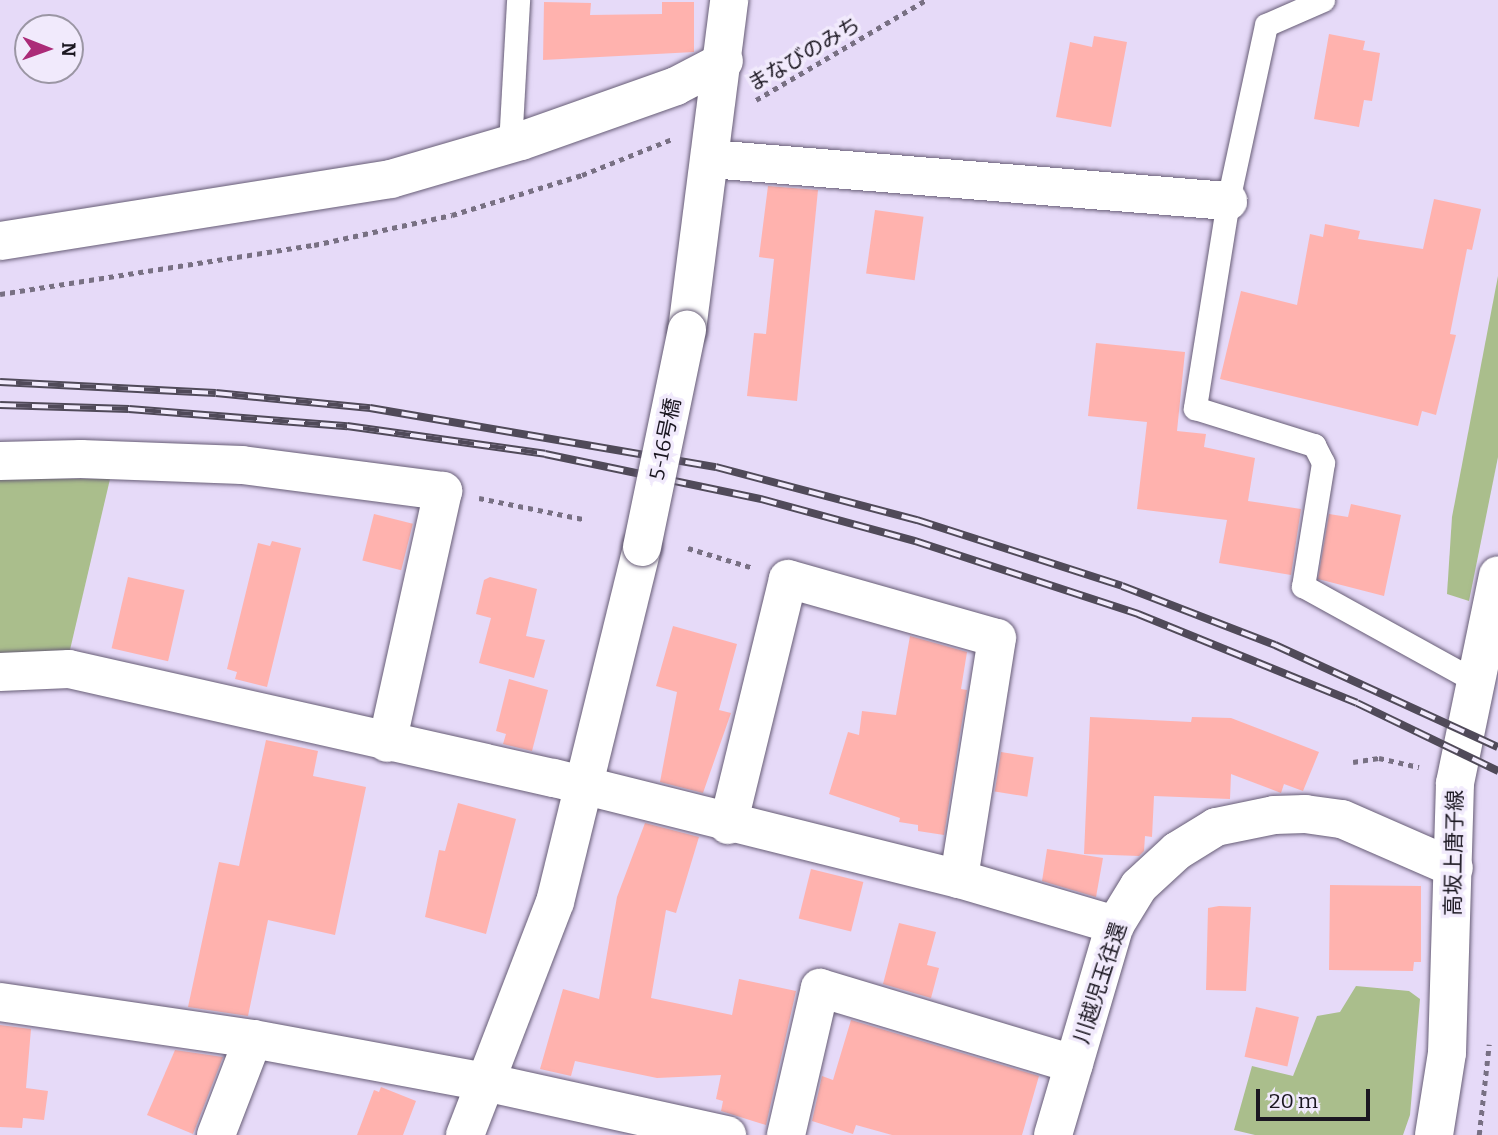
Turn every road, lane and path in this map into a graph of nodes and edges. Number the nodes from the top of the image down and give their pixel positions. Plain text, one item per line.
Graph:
1 (518, 0) edge
2 (729, 0) edge
3 (926, 0) edge
4 (1323, 0) edge
5 (724, 61) junction
6 (749, 103) dead end
7 (510, 145) junction
8 (710, 159) junction
9 (1228, 201) junction
10 (0, 241) edge
11 (0, 461) edge
12 (443, 491) junction
13 (583, 519) dead end
14 (688, 548) dead end
15 (1498, 575) edge
16 (788, 579) junction
17 (0, 672) edge
18 (1475, 681) junction
19 (387, 743) junction
20 (1353, 762) dead end
21 (1455, 783) junction
22 (587, 787) junction
23 (728, 825) junction
24 (1454, 868) junction
25 (959, 879) junction
26 (1115, 925) junction
27 (0, 1002) edge
28 (253, 1039) junction
29 (1074, 1064) junction
30 (485, 1082) junction
31 (216, 1135) edge
32 (465, 1135) edge
33 (727, 1135) edge
34 (786, 1135) edge
35 (1053, 1135) edge
36 (1434, 1135) edge

1 - 7 lane
2 - 5 street, 5-16号橋
3 - 6 path, まなびのみち
4 - 9 lane
5 - 7 street
5 - 8 street, 5-16号橋
7 - 10 street
8 - 9 street
8 - 22 street, 5-16号橋, bridge
9 - 18 lane
11 - 12 street
12 - 13 path
12 - 19 street
14 - 16 path
15 - 18 street, 高坂上唐子線
16 - 23 street
16 - 25 street
17 - 19 street
18 - 21 street, 高坂上唐子線
19 - 22 street
20 - 21 path
21 - 24 street, 高坂上唐子線
22 - 23 street
22 - 30 street, 5-16号橋
23 - 25 street
24 - 26 street, 川越児玉往還
24 - 36 street, 高坂上唐子線
25 - 26 street
26 - 29 street, 川越児玉往還
27 - 28 street
28 - 30 street
28 - 31 street
29 - 34 street
29 - 35 street, 川越児玉往還
30 - 32 street, 5-16号橋
30 - 33 street

